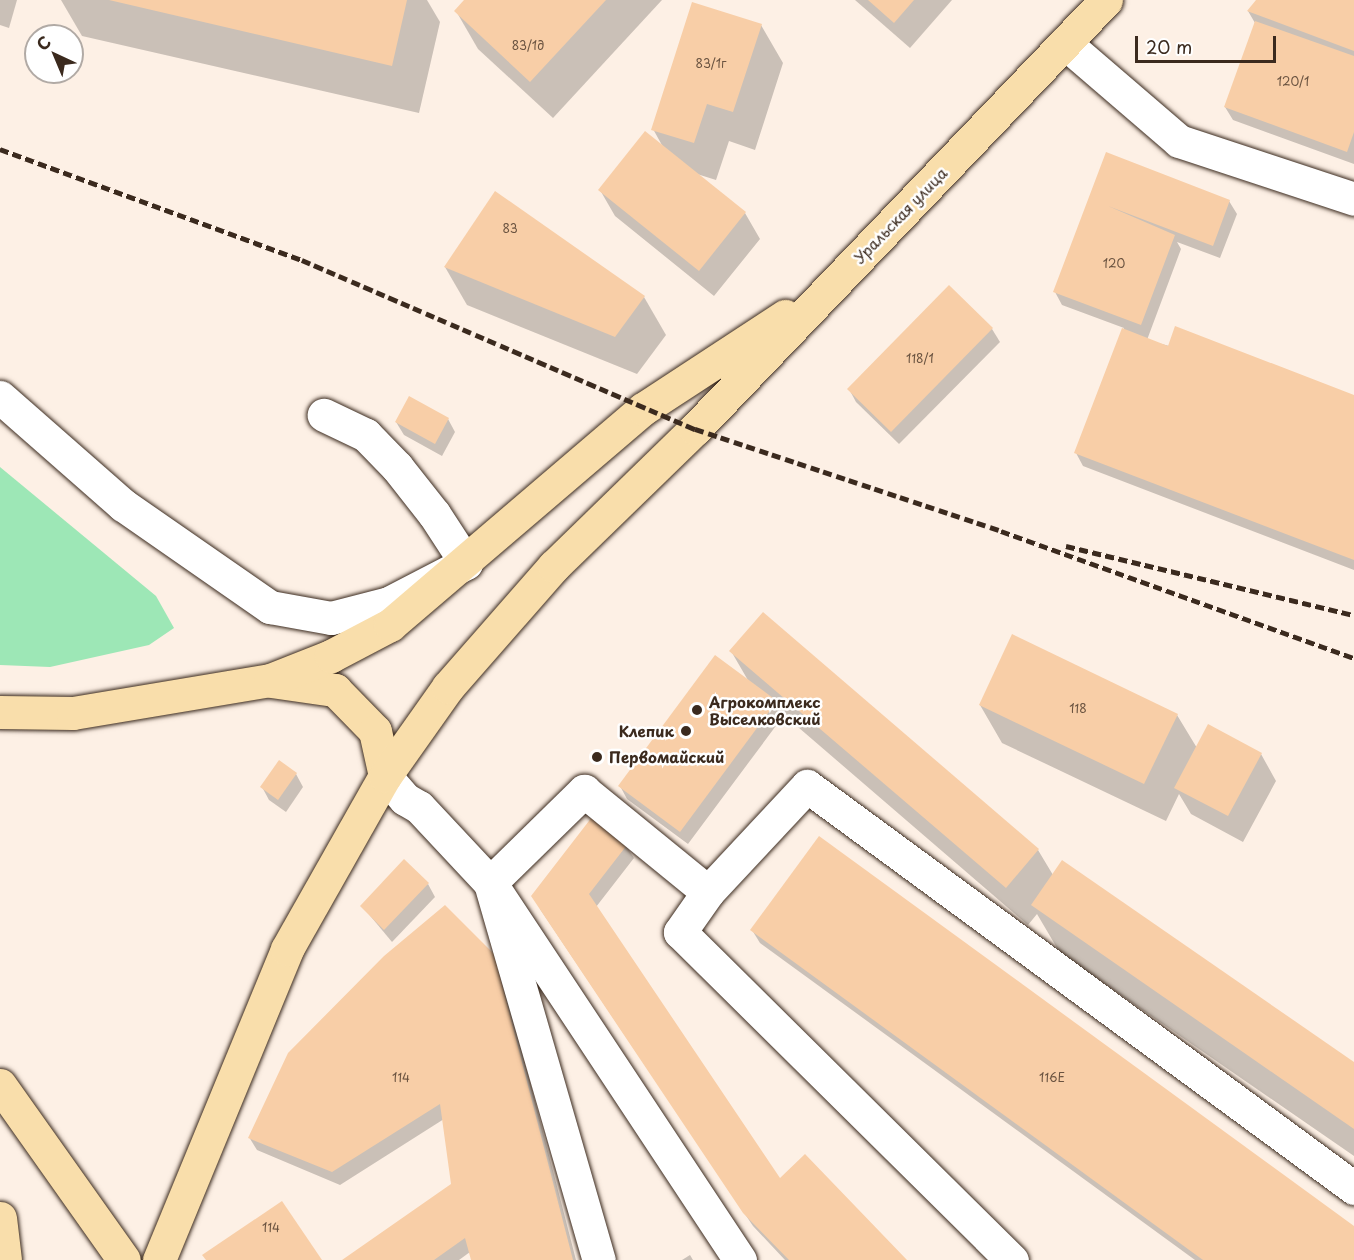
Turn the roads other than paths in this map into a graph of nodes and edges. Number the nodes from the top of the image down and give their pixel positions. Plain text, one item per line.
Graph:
1 (1084, 0) edge
2 (1106, 0) edge
3 (1059, 37) junction
4 (1354, 199) edge
5 (0, 397) edge
6 (324, 415) dead end
7 (466, 563) junction
8 (270, 680) junction
9 (0, 712) edge
10 (385, 776) junction
11 (490, 882) junction
12 (708, 892) junction
13 (0, 1085) edge
14 (1354, 1188) edge
15 (0, 1218) edge
16 (5, 1260) edge
17 (124, 1260) edge
18 (159, 1260) edge
19 (600, 1260) edge
20 (740, 1260) edge
21 (1012, 1260) edge

1 - 3 main road, Уральская улица
2 - 3 main road, Уральская улица
3 - 4 lane
3 - 7 main road, Уральская улица
3 - 10 main road, Уральская улица
5 - 7 lane
6 - 7 lane
7 - 8 main road, Уральская улица
8 - 9 main road
8 - 10 main road
10 - 11 lane
10 - 18 main road, Уральская улица
11 - 12 lane
11 - 19 lane
11 - 20 lane
12 - 14 lane
12 - 21 lane
13 - 17 main road
15 - 16 main road

